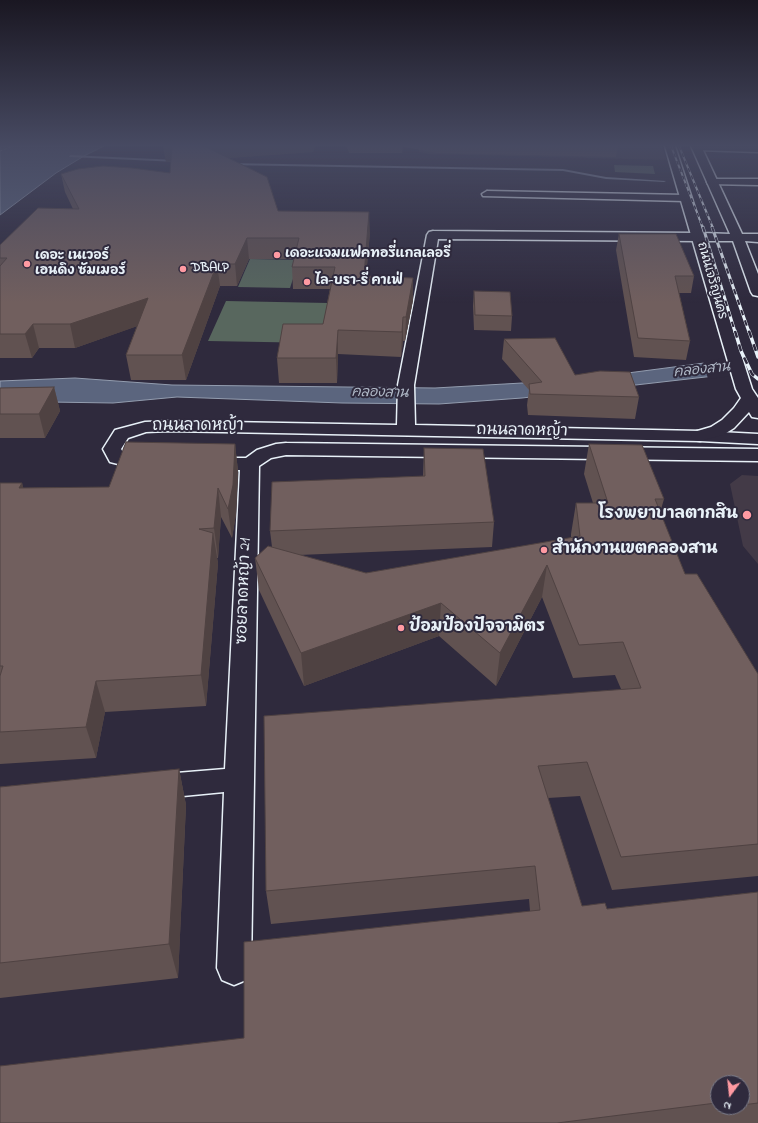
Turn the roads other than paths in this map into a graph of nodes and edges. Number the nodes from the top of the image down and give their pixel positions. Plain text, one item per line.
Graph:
1 (685, 198) edge
2 (720, 198) edge
3 (698, 238) junction
4 (738, 238) junction
5 (758, 238) edge
6 (758, 292) edge
7 (746, 394) junction
8 (758, 413) edge
9 (406, 429) junction
10 (700, 436) junction
11 (758, 439) edge
12 (758, 455) edge
13 (162, 463) edge
14 (194, 464) edge
15 (250, 464) junction
16 (239, 779) junction
17 (127, 789) edge
18 (234, 968) dead end

1 - 3 street, ถนนเจริญนคร
2 - 4 street
3 - 4 street
3 - 7 street, ถนนเจริญนคร
3 - 9 street
4 - 5 street
4 - 6 street
7 - 8 street, ถนนเจริญนคร
7 - 10 street
9 - 10 street, ถนนลาดหญ้า
9 - 13 street, ถนนลาดหญ้า
10 - 11 street, ถนนลาดหญ้า
12 - 15 street, ถนนลาดหญ้า
14 - 15 street
15 - 16 street, ซอยลาดหญ้า 21
16 - 17 street
16 - 18 street, ซอยลาดหญ้า 21

